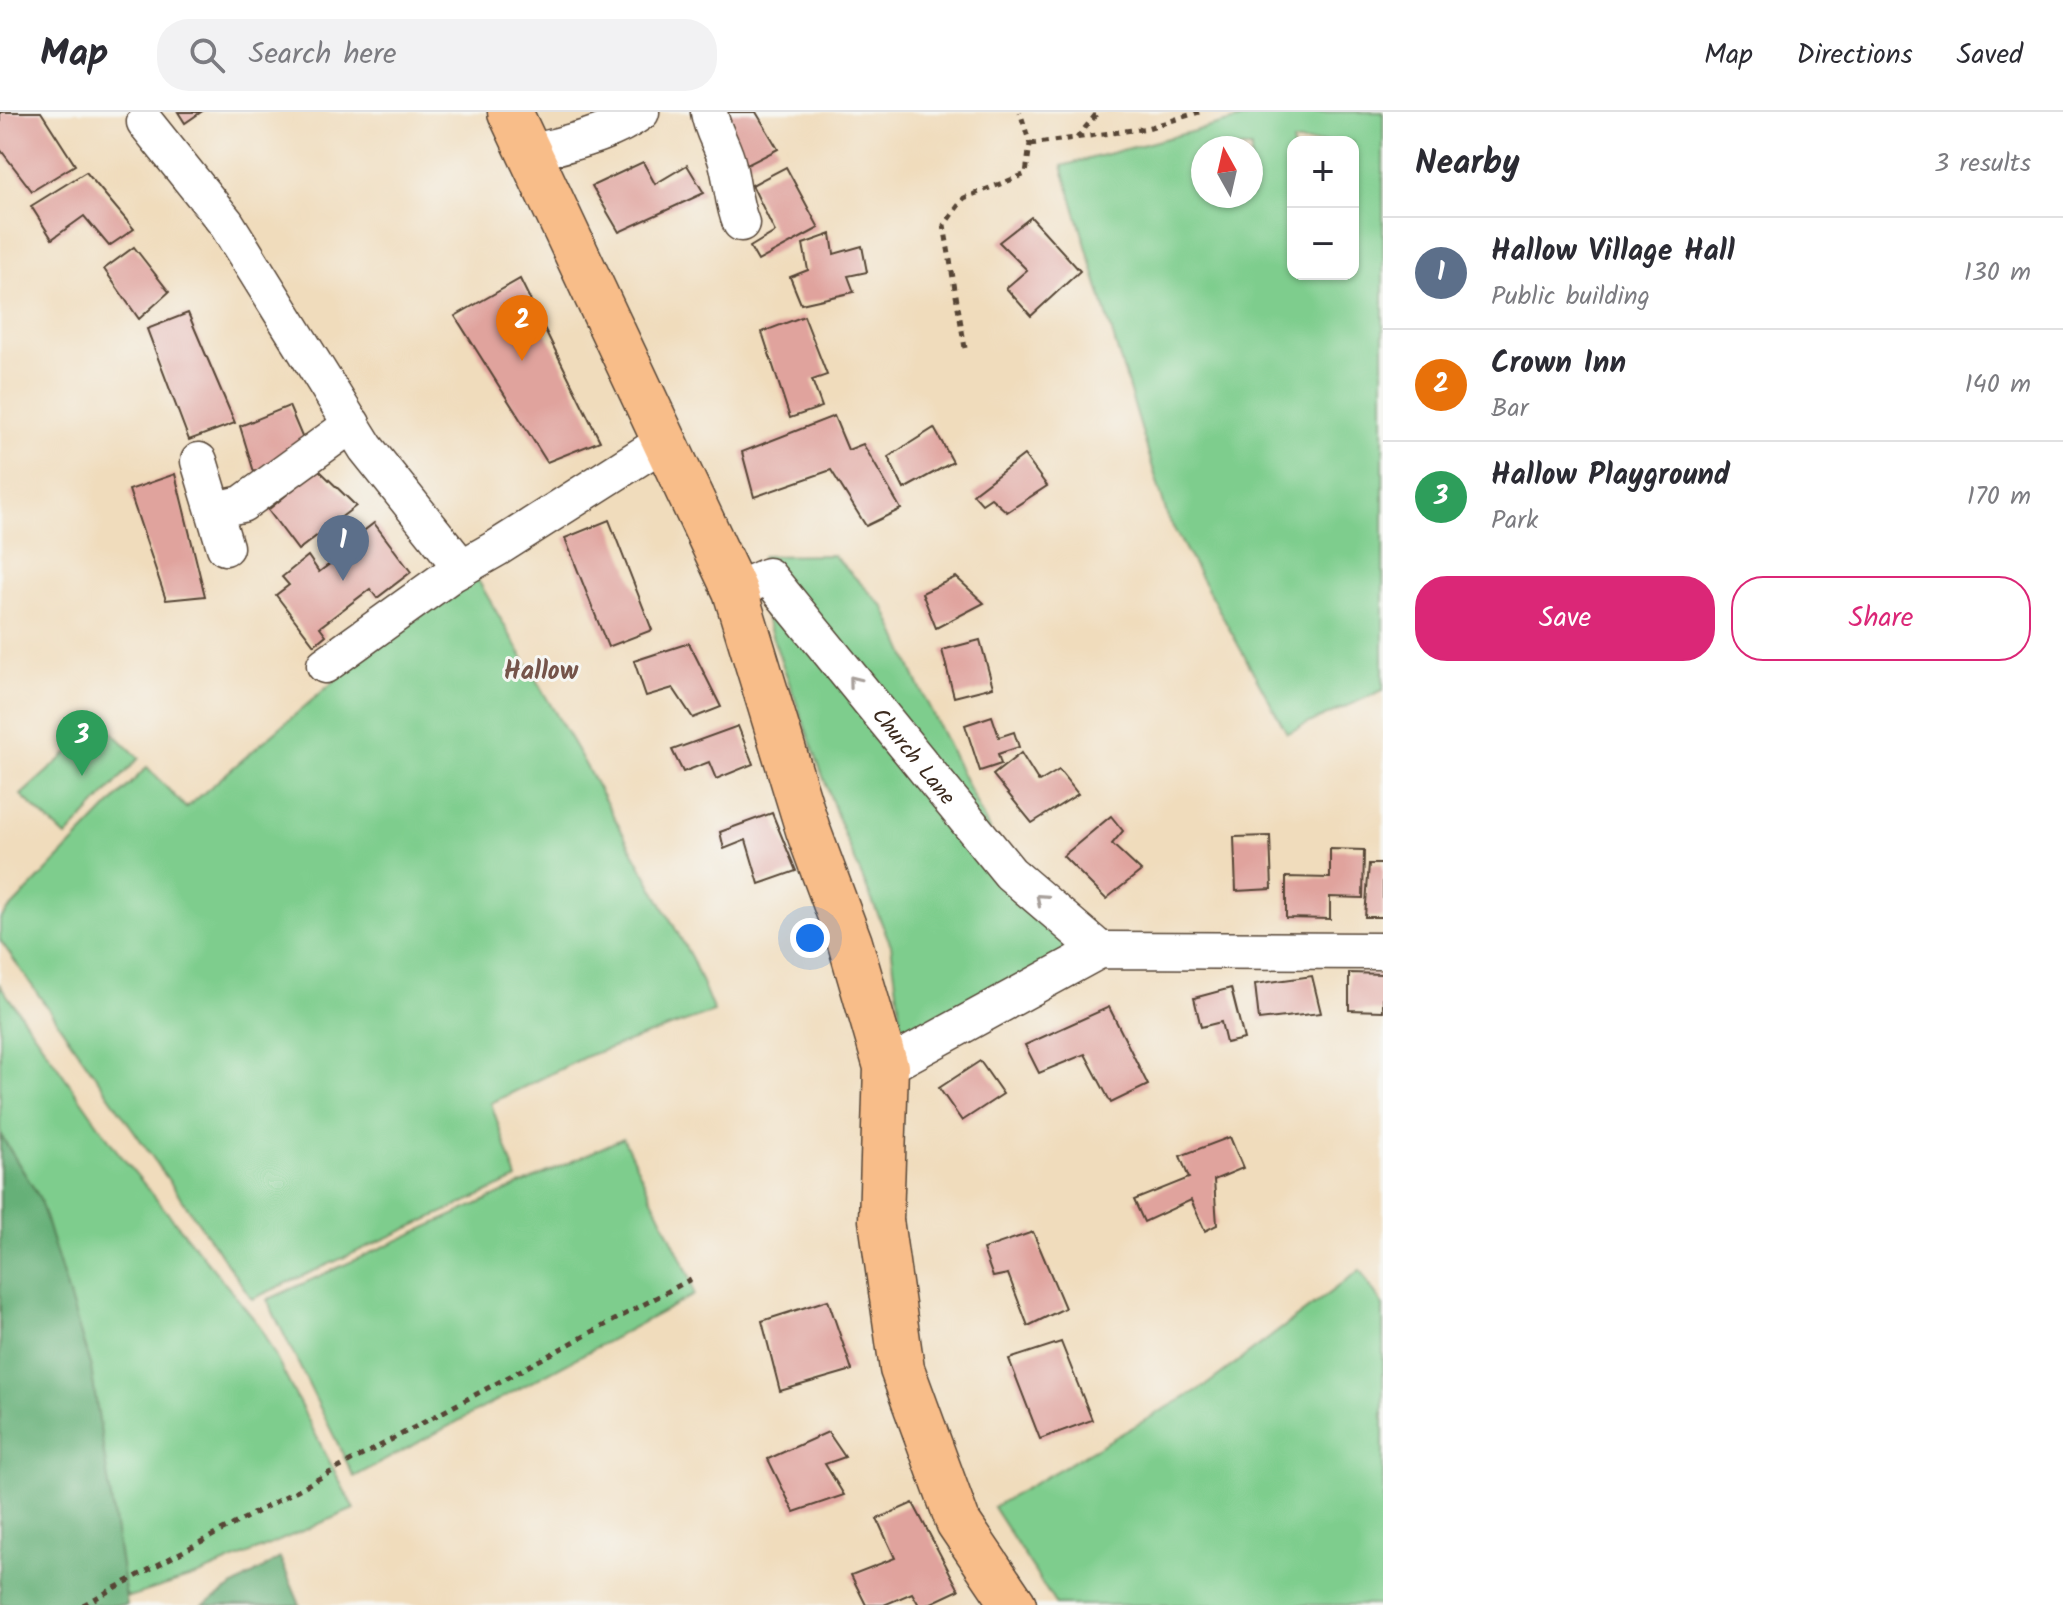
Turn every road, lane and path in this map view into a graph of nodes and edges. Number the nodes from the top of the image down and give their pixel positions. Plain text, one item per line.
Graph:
1 (510, 112) edge
2 (641, 112) edge
3 (709, 112) edge
4 (1020, 112) edge
5 (1098, 112) edge
6 (1199, 112) edge
7 (145, 122) dead end
8 (1077, 138) junction
9 (1030, 144) junction
10 (528, 154) junction
11 (741, 223) dead end
12 (965, 348) dead end
13 (352, 424) junction
14 (665, 441) junction
15 (199, 461) dead end
16 (215, 510) junction
17 (225, 547) dead end
18 (462, 568) junction
19 (735, 591) junction
20 (325, 665) dead end
21 (1100, 950) junction
22 (1383, 951) edge
23 (886, 1067) junction
24 (691, 1279) dead end
25 (83, 1605) edge
26 (1014, 1605) edge

1 - 10 main road
2 - 10 street
3 - 11 street
4 - 9 path
5 - 8 path
6 - 8 path
7 - 13 street
8 - 9 path
9 - 12 path
10 - 14 main road
13 - 16 street
13 - 18 street
14 - 18 street
14 - 19 main road
15 - 16 street
16 - 17 street
18 - 20 street
21 -> 19 street, Church Lane
19 - 23 main road
21 - 22 street
21 - 23 street
23 - 26 main road
24 - 25 path

